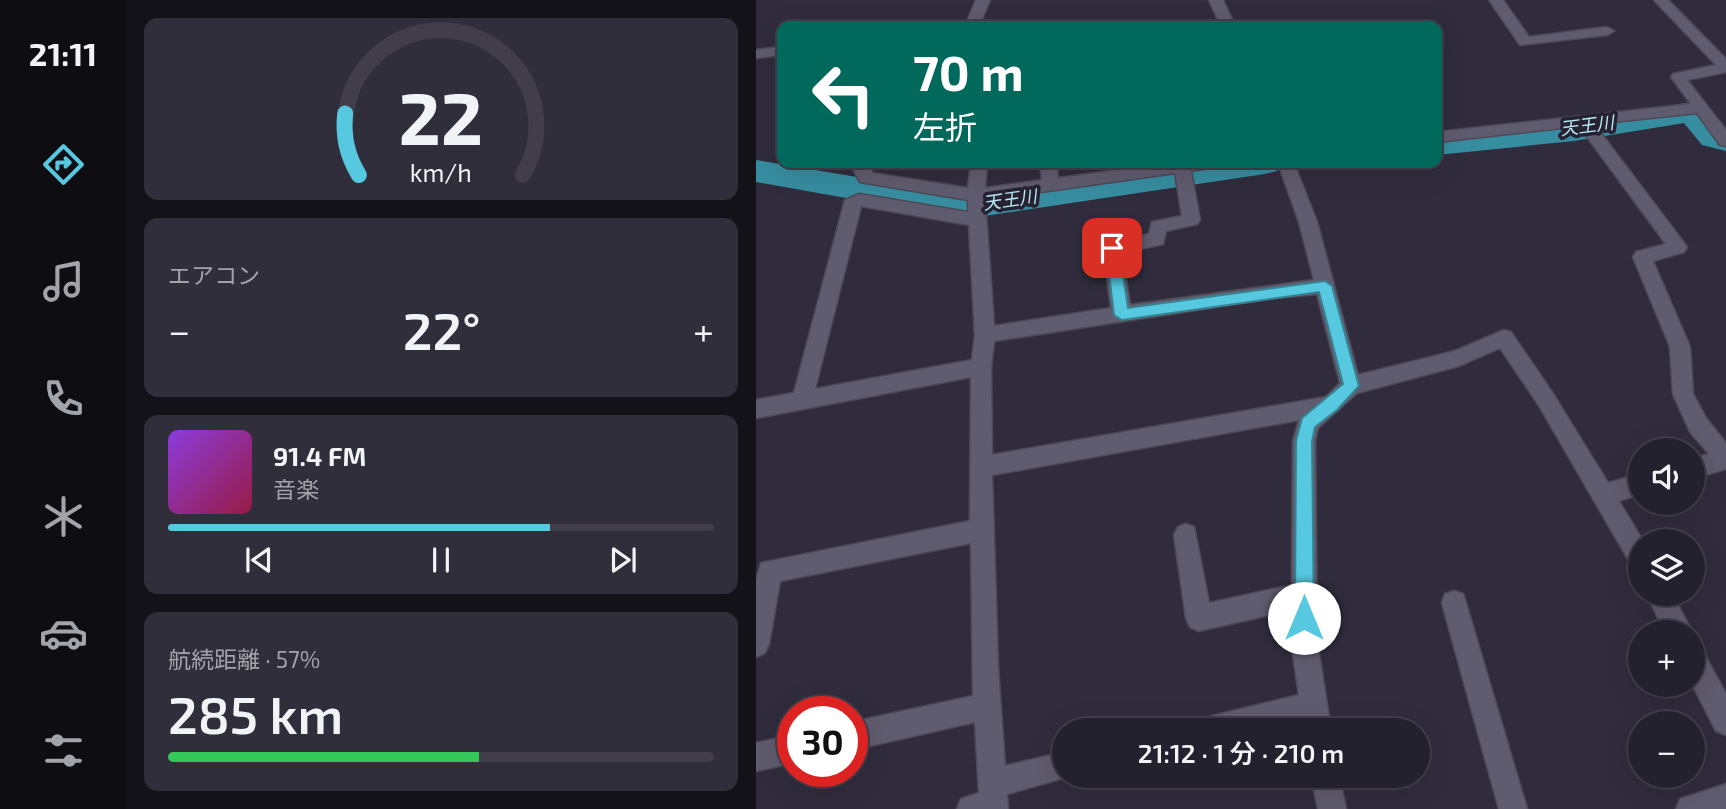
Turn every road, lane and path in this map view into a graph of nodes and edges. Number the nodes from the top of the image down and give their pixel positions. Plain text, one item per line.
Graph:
1 (983, 0) edge
2 (1216, 0) edge
3 (1496, 0) edge
4 (1661, 0) edge
5 (974, 21) edge
6 (1226, 21) edge
7 (1607, 32) dead end
8 (777, 52) edge
9 (756, 54) edge
10 (1726, 68) edge
11 (1699, 108) junction
12 (1584, 122) junction
13 (1442, 136) edge
14 (1726, 141) edge
15 (863, 168) edge
16 (979, 168) edge
17 (1049, 168) edge
18 (1175, 168) edge
19 (1182, 168) edge
20 (1288, 168) edge
21 (1051, 185) junction
22 (976, 195) junction
23 (978, 220) junction
24 (1325, 286) junction
25 (1122, 315) junction
26 (985, 335) junction
27 (981, 367) junction
28 (1351, 386) junction
29 (802, 401) junction
30 (1332, 405) junction
31 (756, 410) edge
32 (1726, 459) edge
33 (1705, 465) edge
34 (981, 467) junction
35 (1628, 488) edge
36 (1602, 496) junction
37 (982, 530) junction
38 (1186, 535) dead end
39 (1628, 538) edge
40 (1304, 595) junction
41 (1454, 603) dead end
42 (756, 644) edge
43 (1705, 681) edge
44 (987, 706) junction
45 (1315, 718) edge
46 (1726, 721) edge
47 (868, 732) edge
48 (777, 752) edge
49 (756, 757) edge
50 (1052, 771) edge
51 (1328, 788) edge
52 (1726, 798) edge
53 (987, 801) edge
54 (1332, 809) edge
55 (1513, 809) edge
56 (1690, 809) edge

1 - 5 street
2 - 6 street
3 - 7 street
4 - 10 street
8 - 9 street
10 - 11 street
11 - 12 street
11 - 14 street
12 - 13 street
12 - 32 street
15 - 22 street
16 - 22 street
17 - 21 street
18 - 21 street
19 - 25 street
20 - 24 street
21 - 22 street
22 - 23 street
23 - 26 street
23 - 29 street
24 - 25 street
24 - 28 street
25 - 26 street
26 - 27 street
27 - 29 street
27 - 34 street
28 - 30 street
28 - 36 street
29 - 31 street
30 - 34 street
30 - 40 street
32 - 33 street
34 - 37 street
35 - 36 street
36 - 39 street
37 - 42 street
37 - 44 street
38 - 40 street
40 - 45 street
41 - 55 street
43 - 46 street
44 - 47 street
44 - 53 street
48 - 49 street
50 - 53 street
51 - 54 street
52 - 56 street

